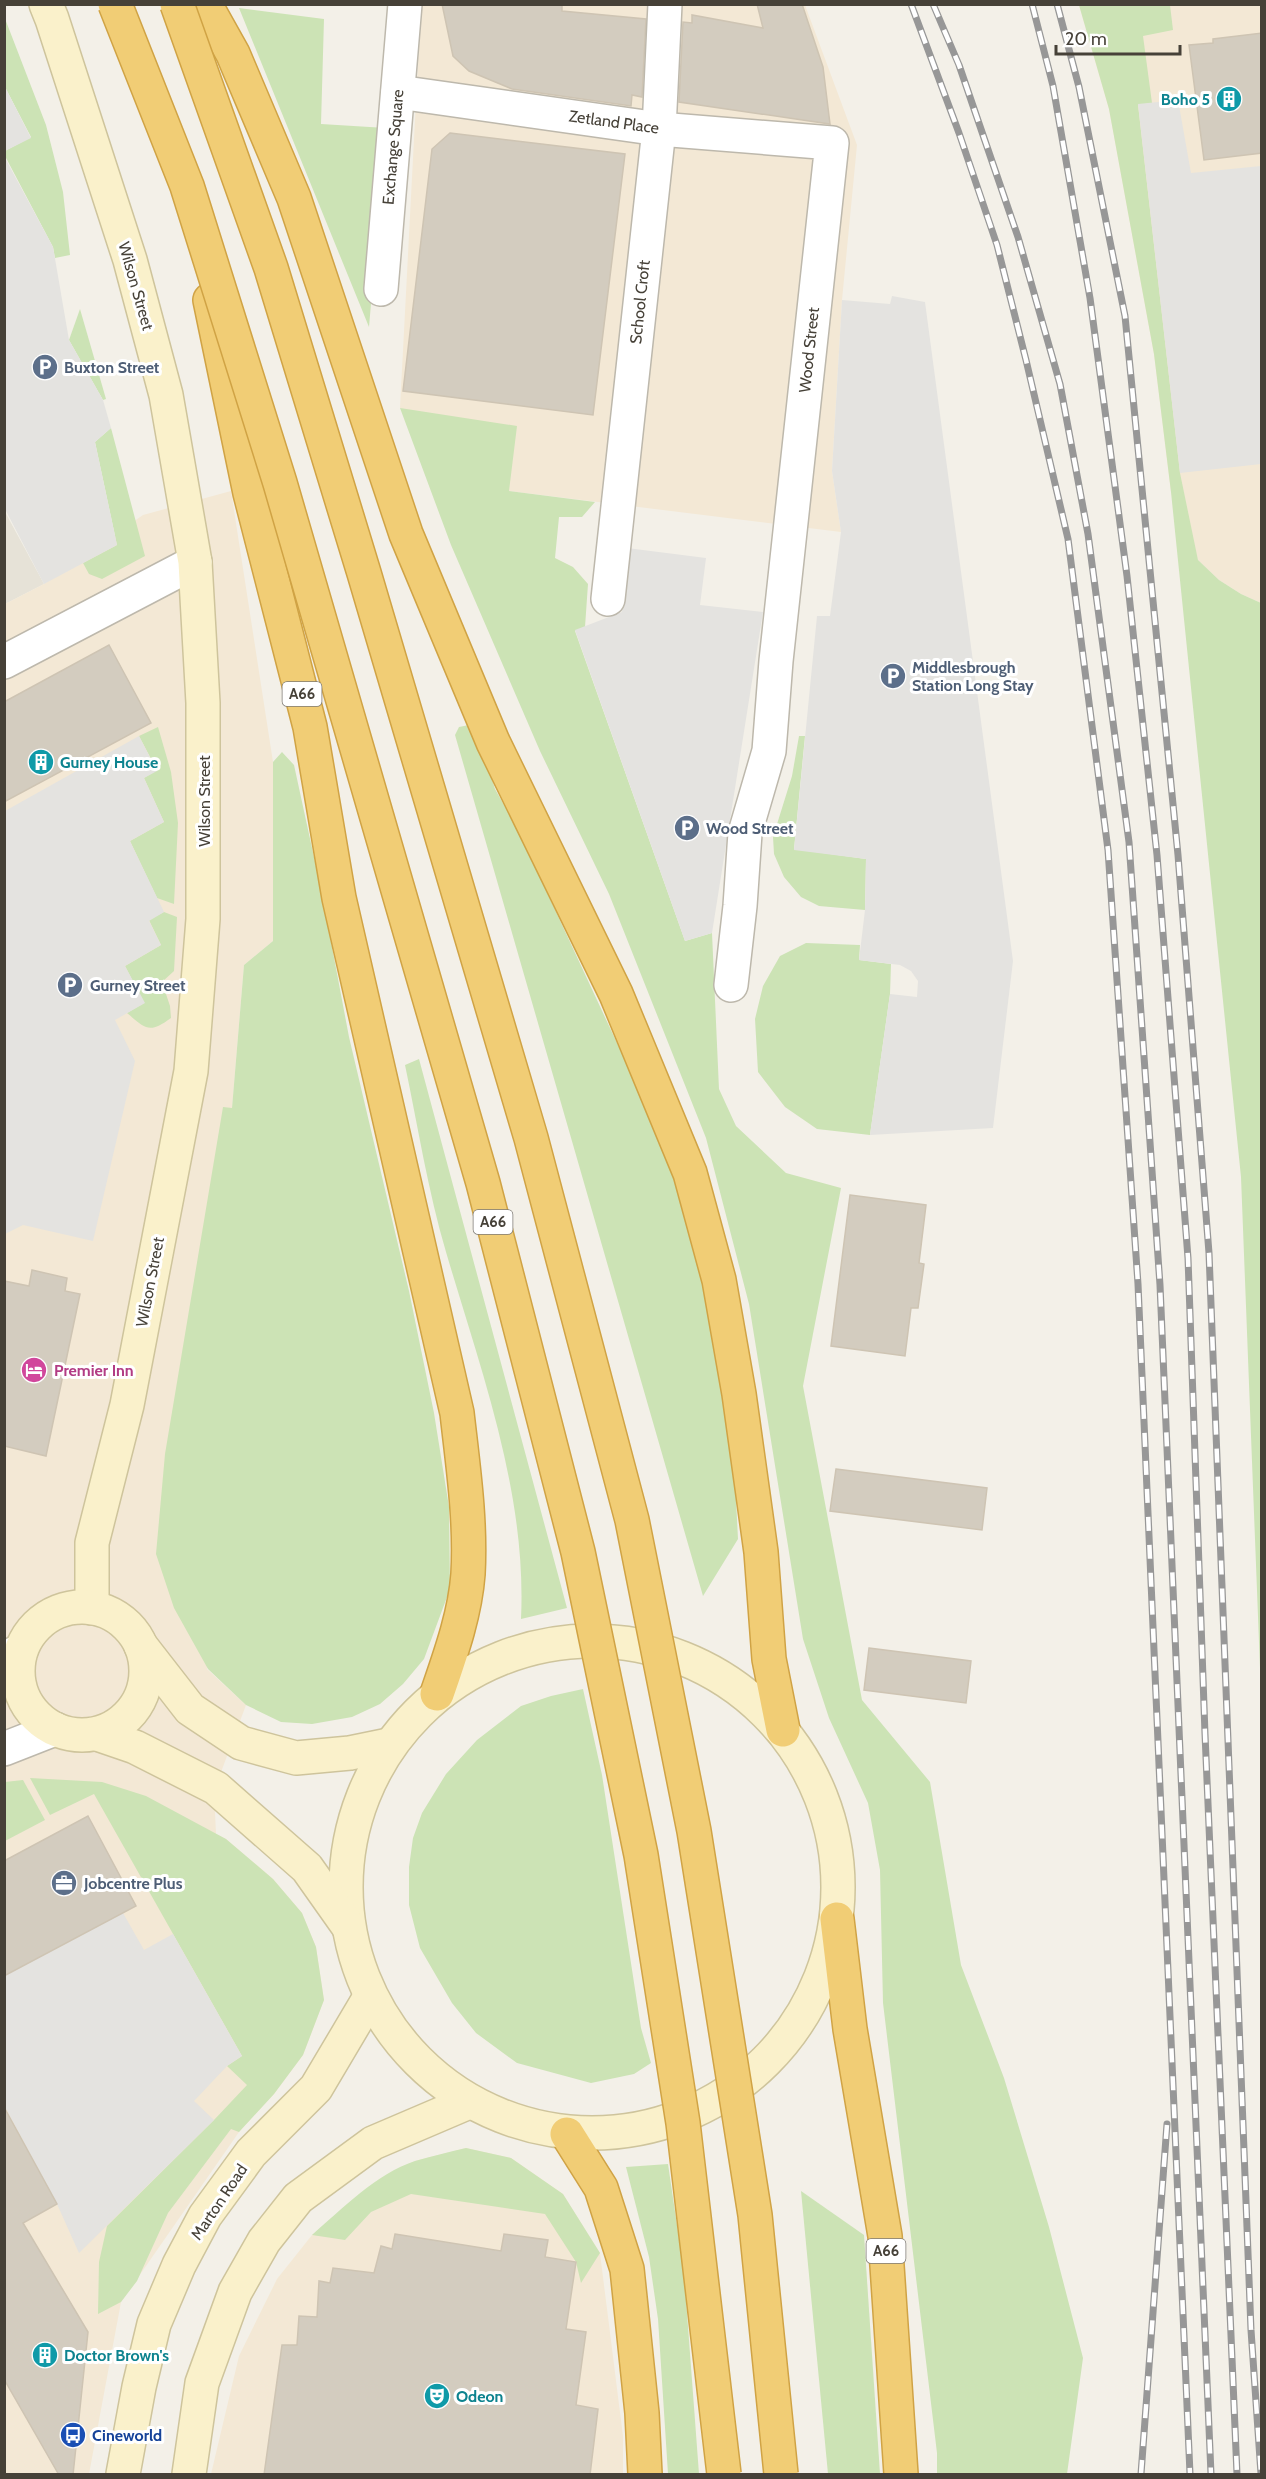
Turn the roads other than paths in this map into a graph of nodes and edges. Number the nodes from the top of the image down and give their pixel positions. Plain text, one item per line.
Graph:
1 (46, 4) edge
2 (115, 4) edge
3 (177, 4) edge
4 (205, 4) edge
5 (405, 4) edge
6 (665, 4) edge
7 (398, 92) junction
8 (659, 129) junction
9 (832, 143) joint
10 (187, 186) junction
11 (381, 289) dead end
12 (195, 562) junction
13 (608, 599) dead end
14 (4, 663) edge
15 (731, 985) dead end
16 (92, 1608) junction
17 (141, 1646) junction
18 (13, 1654) edge
19 (437, 1694) junction
20 (55, 1729) junction
21 (783, 1730) junction
22 (97, 1734) junction
23 (389, 1745) junction
24 (4, 1749) edge
25 (837, 1919) junction
26 (348, 1926) junction
27 (370, 1996) junction
28 (469, 2102) junction
29 (567, 2134) junction
30 (123, 2475) edge
31 (189, 2475) edge
32 (645, 2475) edge
33 (724, 2475) edge
34 (781, 2475) edge
35 (901, 2475) edge

1 - 12 street, Wilson Street
2 - 10 highway, A66, bridge
3 - 34 highway, bridge
4 - 21 highway
5 - 7 street, Exchange Square
6 - 8 street, School Croft
7 - 8 street, Zetland Place
7 - 11 street, Exchange Square
8 - 9 street, Zetland Place
8 - 13 street, School Croft
9 - 15 street, Wood Street
10 - 19 highway, A66, bridge
10 - 33 highway, A66, bridge
12 - 14 street
12 - 16 street, Wilson Street
16 - 17 street
16 - 18 street
17 - 22 street
17 - 23 street
18 - 20 street
19 - 21 street
19 - 23 street
20 - 22 street
20 - 24 street
21 - 25 street
22 - 26 street
23 - 26 street
25 - 29 street
25 - 35 highway, A66
26 - 27 street
27 - 28 street
27 - 30 street, Marton Road
28 - 29 street
28 - 31 street
29 - 32 highway

